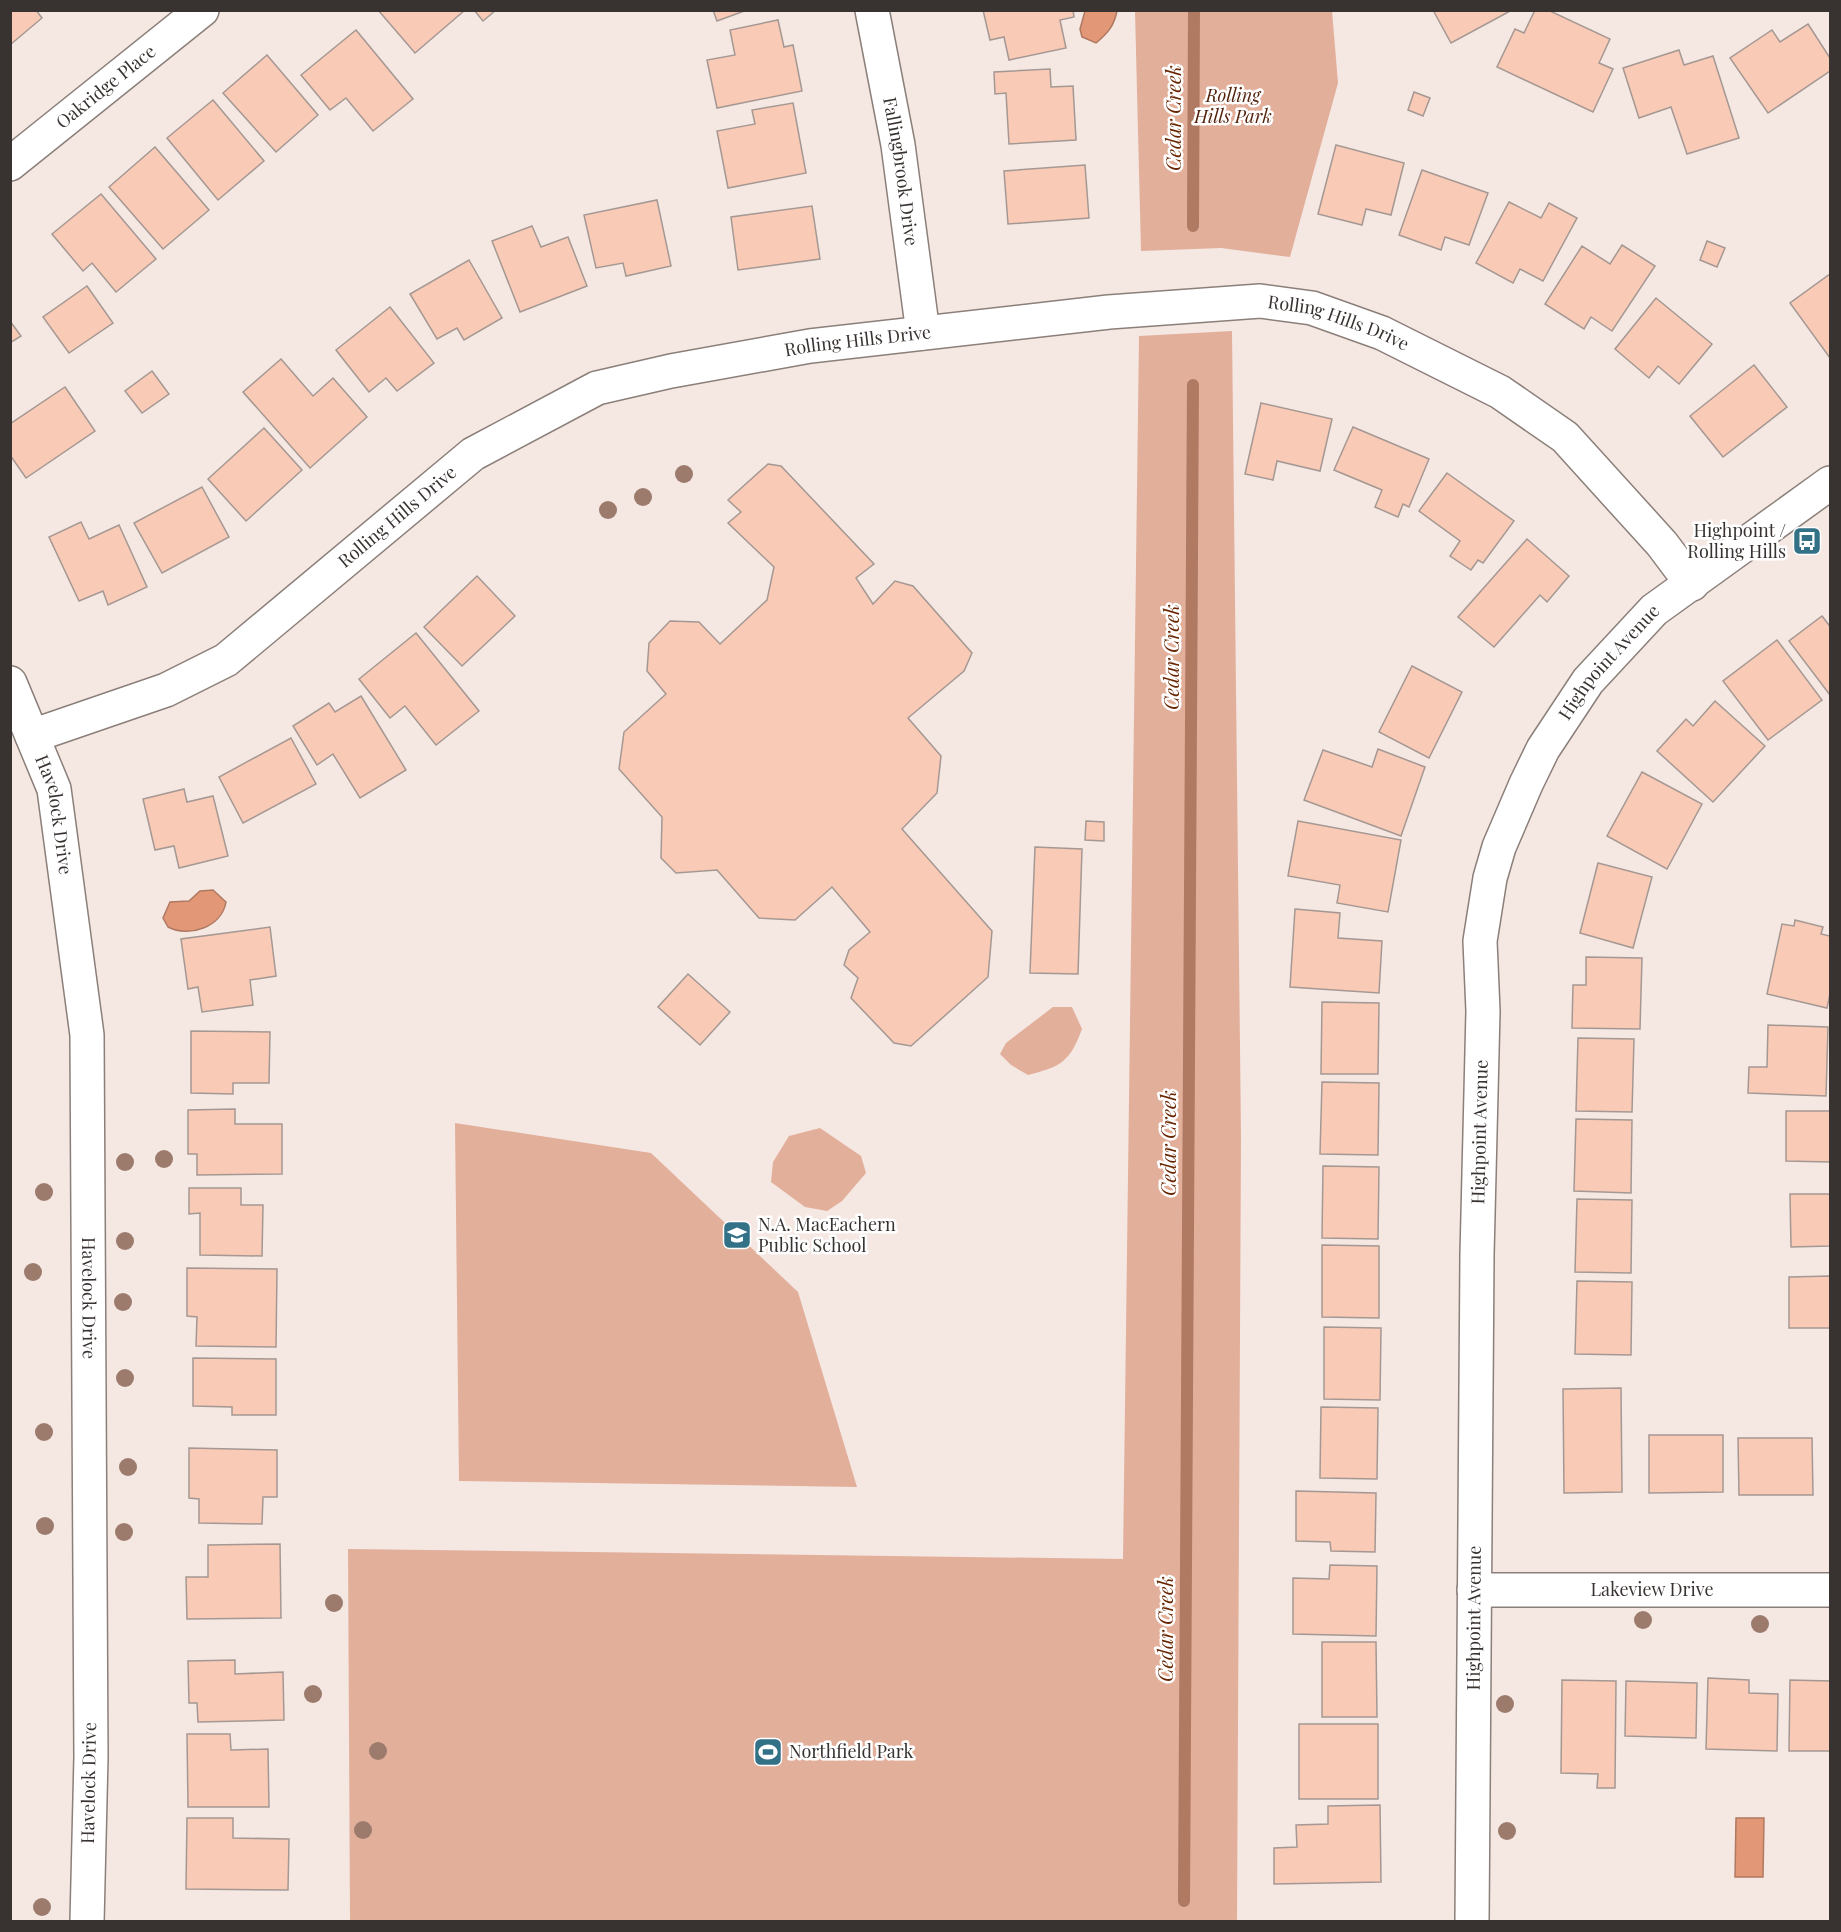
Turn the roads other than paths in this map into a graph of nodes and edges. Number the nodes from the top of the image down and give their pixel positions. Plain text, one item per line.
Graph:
1 (202, 10) edge
2 (872, 10) edge
3 (10, 164) edge
4 (923, 333) junction
5 (1830, 483) edge
6 (1692, 584) junction
7 (10, 683) edge
8 (32, 736) junction
9 (1474, 1590) junction
10 (1830, 1590) edge
11 (87, 1922) edge
12 (1472, 1922) edge

1 - 3 street, Oakridge Place
2 - 4 street, Fallingbrook Drive
4 - 6 street, Rolling Hills Drive
4 - 8 street, Rolling Hills Drive
5 - 6 street, Highpoint Avenue
6 - 9 street, Highpoint Avenue
7 - 8 street, Havelock Drive
8 - 11 street, Havelock Drive
9 - 10 street, Lakeview Drive
9 - 12 street, Highpoint Avenue

